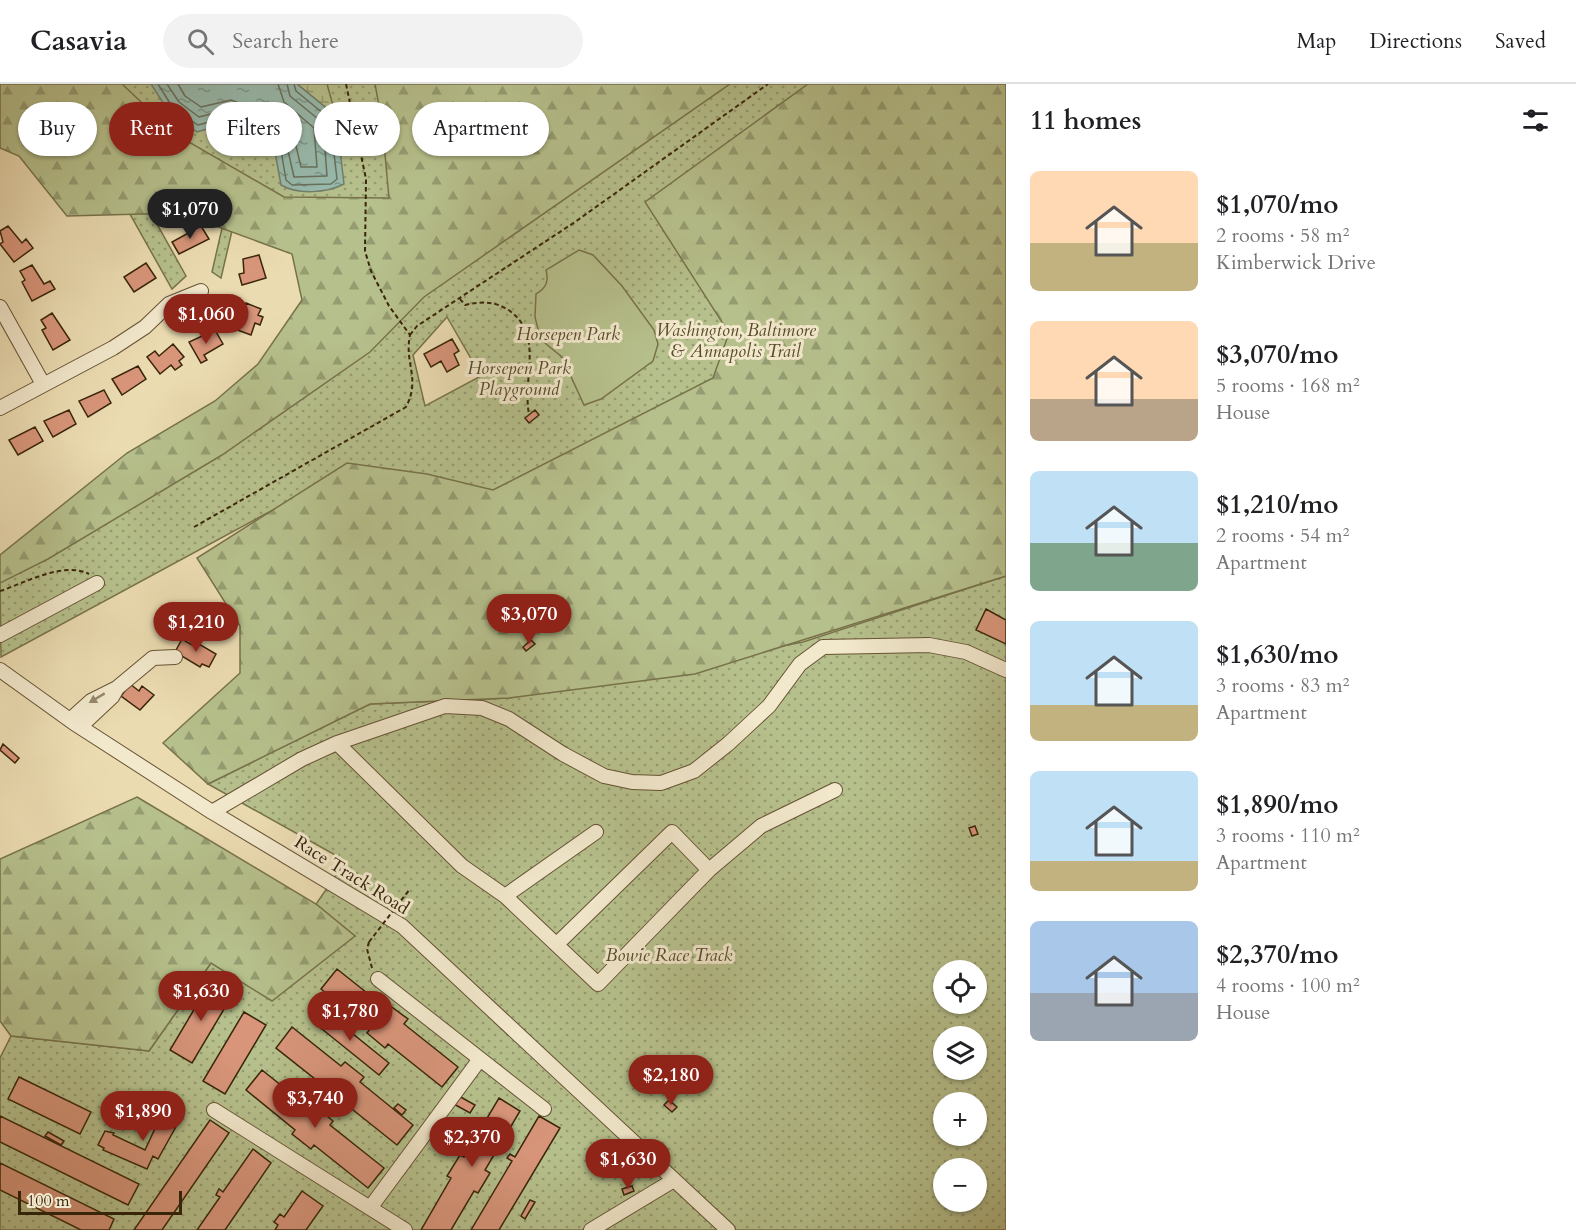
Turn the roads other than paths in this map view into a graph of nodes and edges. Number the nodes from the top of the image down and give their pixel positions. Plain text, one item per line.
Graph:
1 (201, 291) dead end
2 (0, 307) edge
3 (43, 384) junction
4 (0, 408) edge
5 (97, 583) road end
6 (0, 635) edge
7 (175, 657) dead end
8 (0, 670) edge
9 (1006, 670) edge
10 (75, 723) junction
11 (337, 743) junction
12 (835, 790) dead end
13 (212, 812) junction
14 (596, 832) dead end
15 (709, 870) junction
16 (505, 896) junction
17 (557, 944) junction
18 (378, 979) road end
19 (480, 1059) junction
20 (544, 1109) dead end
21 (214, 1110) dead end
22 (674, 1179) junction
23 (370, 1208) junction
24 (405, 1230) edge
25 (591, 1230) edge
26 (728, 1230) edge

1 - 3 street
2 - 3 street
3 - 4 street
5 - 6 street
7 - 10 street
8 - 10 street, Race Track Road
9 - 11 street
10 - 13 street, Race Track Road
11 - 13 street
11 - 16 street
12 - 15 street
13 - 22 street, Race Track Road
14 - 16 street
15 - 17 street
15 - 17 street
16 - 17 street
18 - 19 street
19 - 20 street
19 - 23 street
21 - 23 street
22 - 25 street
22 - 26 street, Race Track Road
23 - 24 street

